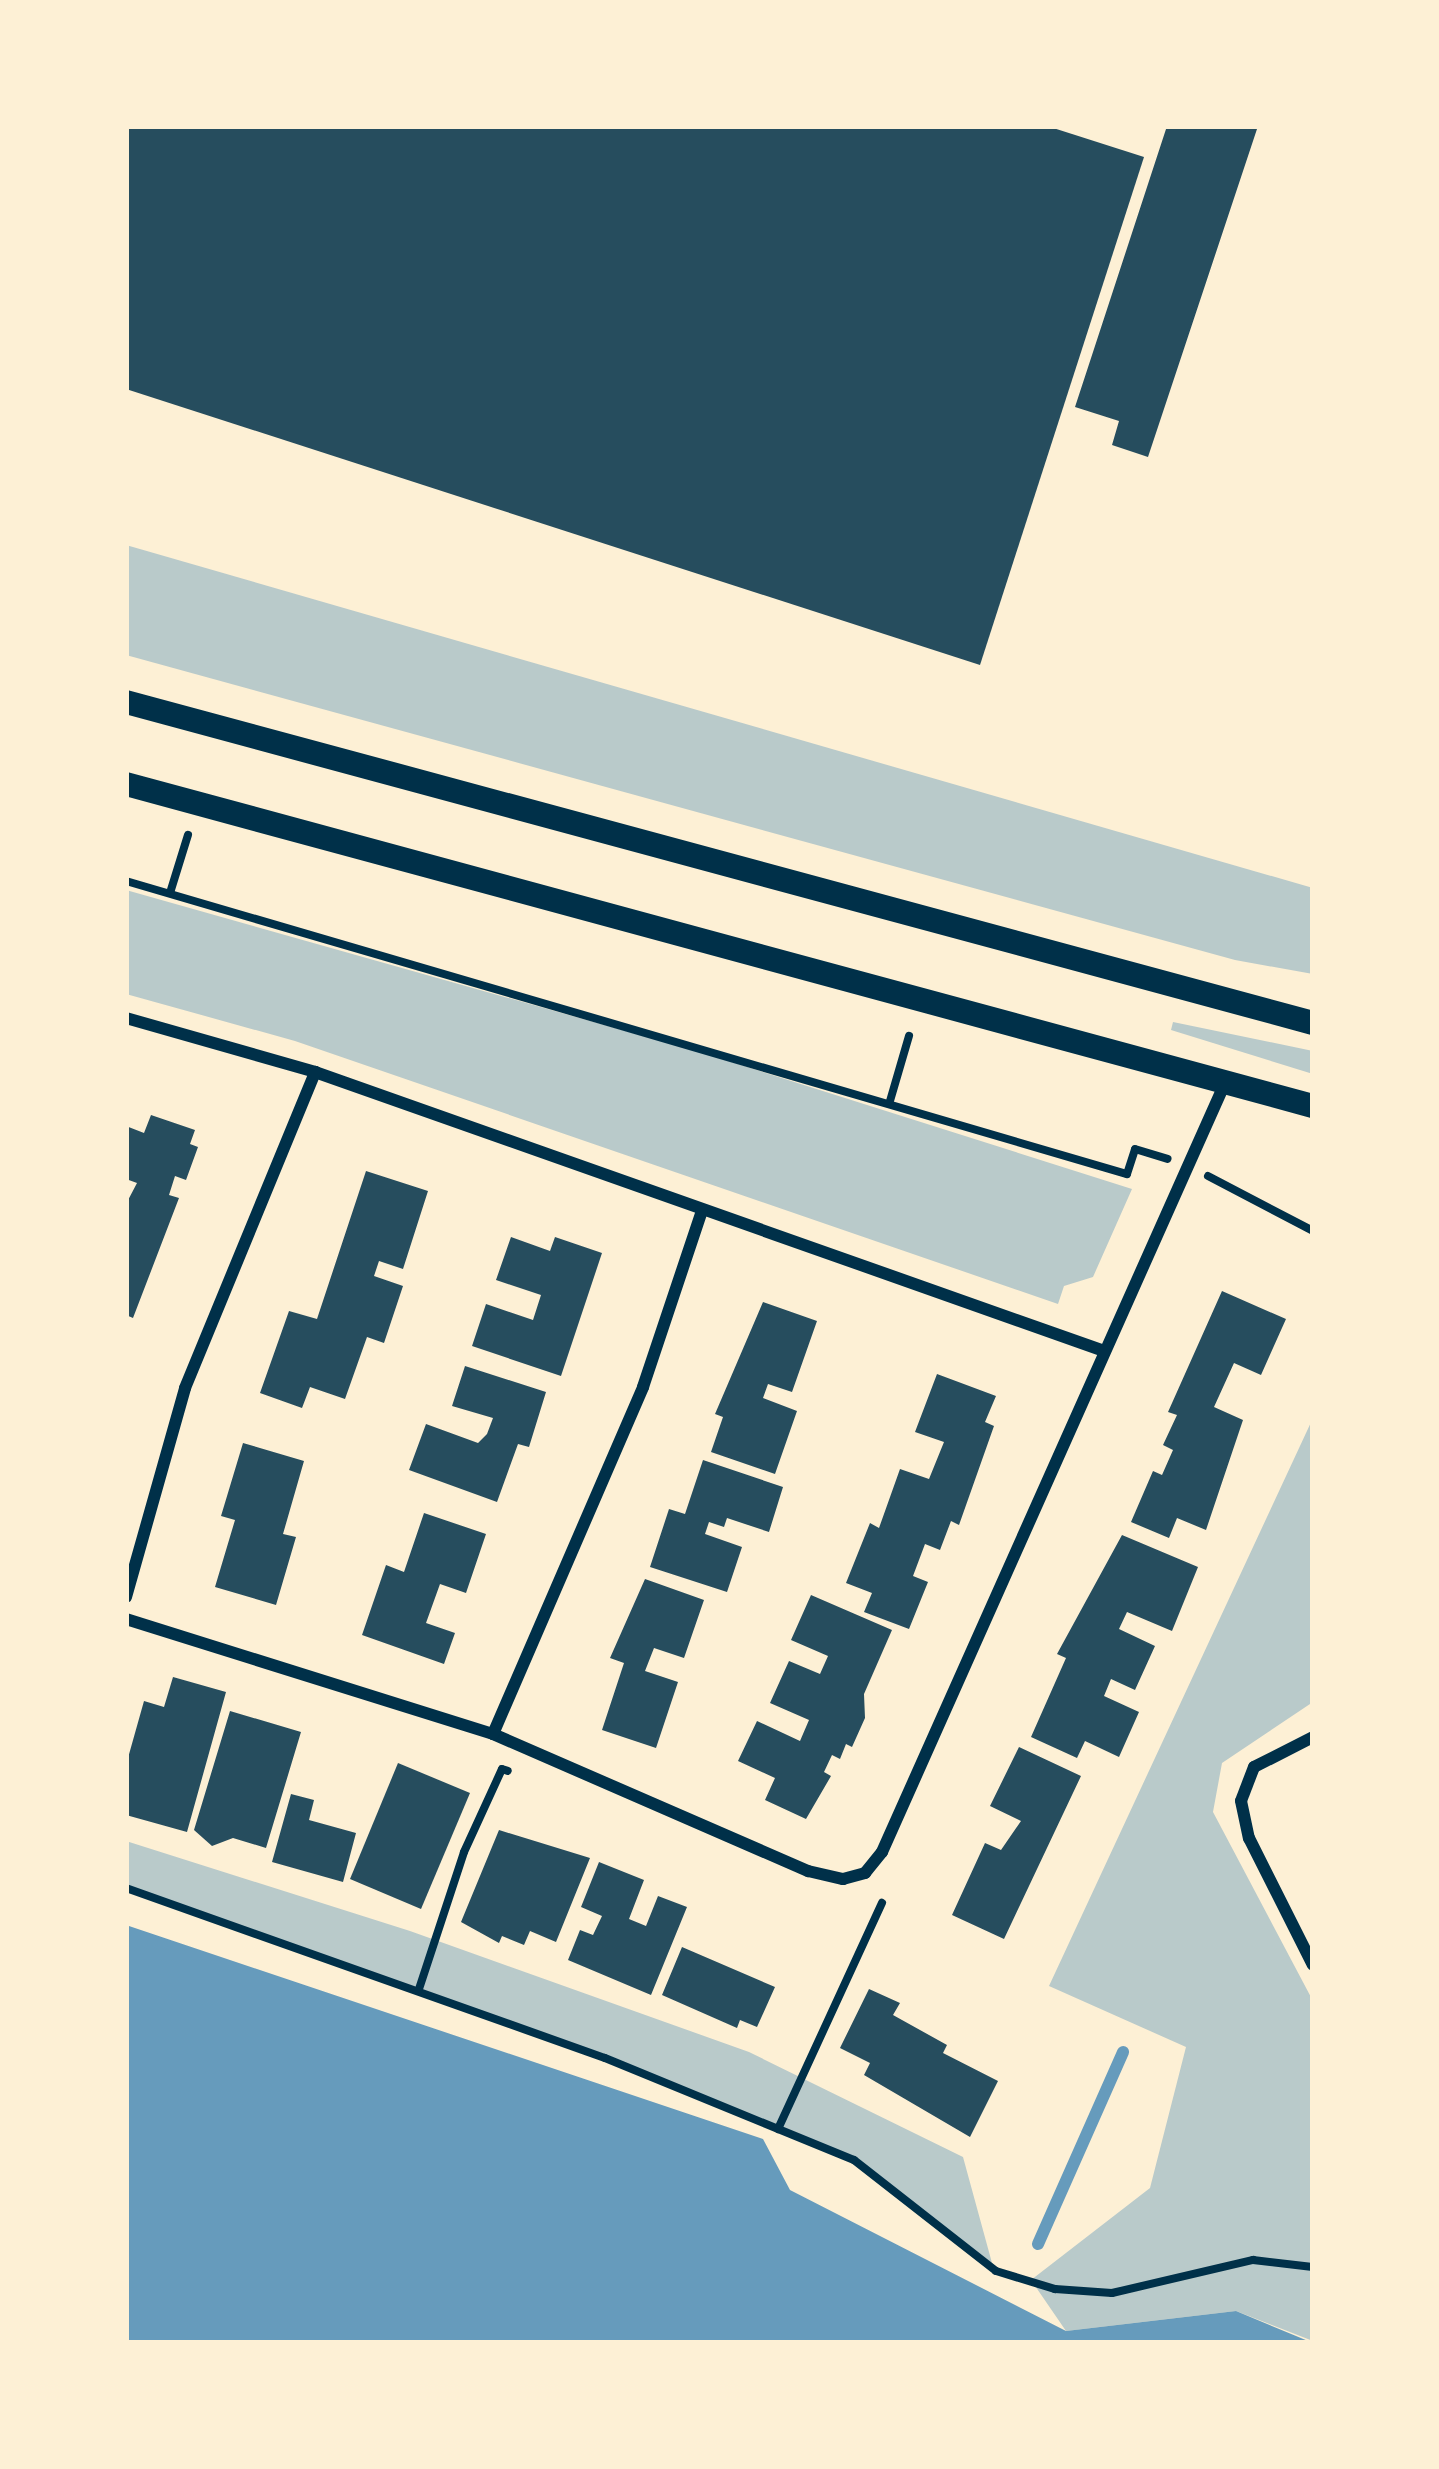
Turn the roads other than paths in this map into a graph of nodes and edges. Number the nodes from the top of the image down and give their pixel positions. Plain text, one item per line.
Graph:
1 (126, 702) edge
2 (126, 784) edge
3 (126, 1018) edge
4 (1313, 1023) edge
5 (315, 1072) junction
6 (1226, 1082) junction
7 (1313, 1106) edge
8 (702, 1211) junction
9 (1104, 1351) junction
10 (126, 1597) edge
11 (126, 1619) edge
12 (493, 1734) junction
13 (1313, 1737) edge
14 (1313, 1965) edge

1 - 4 main road
2 - 6 main road
3 - 5 street
5 - 8 street
5 - 10 street
6 - 7 main road
6 - 9 street
8 - 9 street
8 - 12 street
9 - 12 street
11 - 12 street
13 - 14 street

